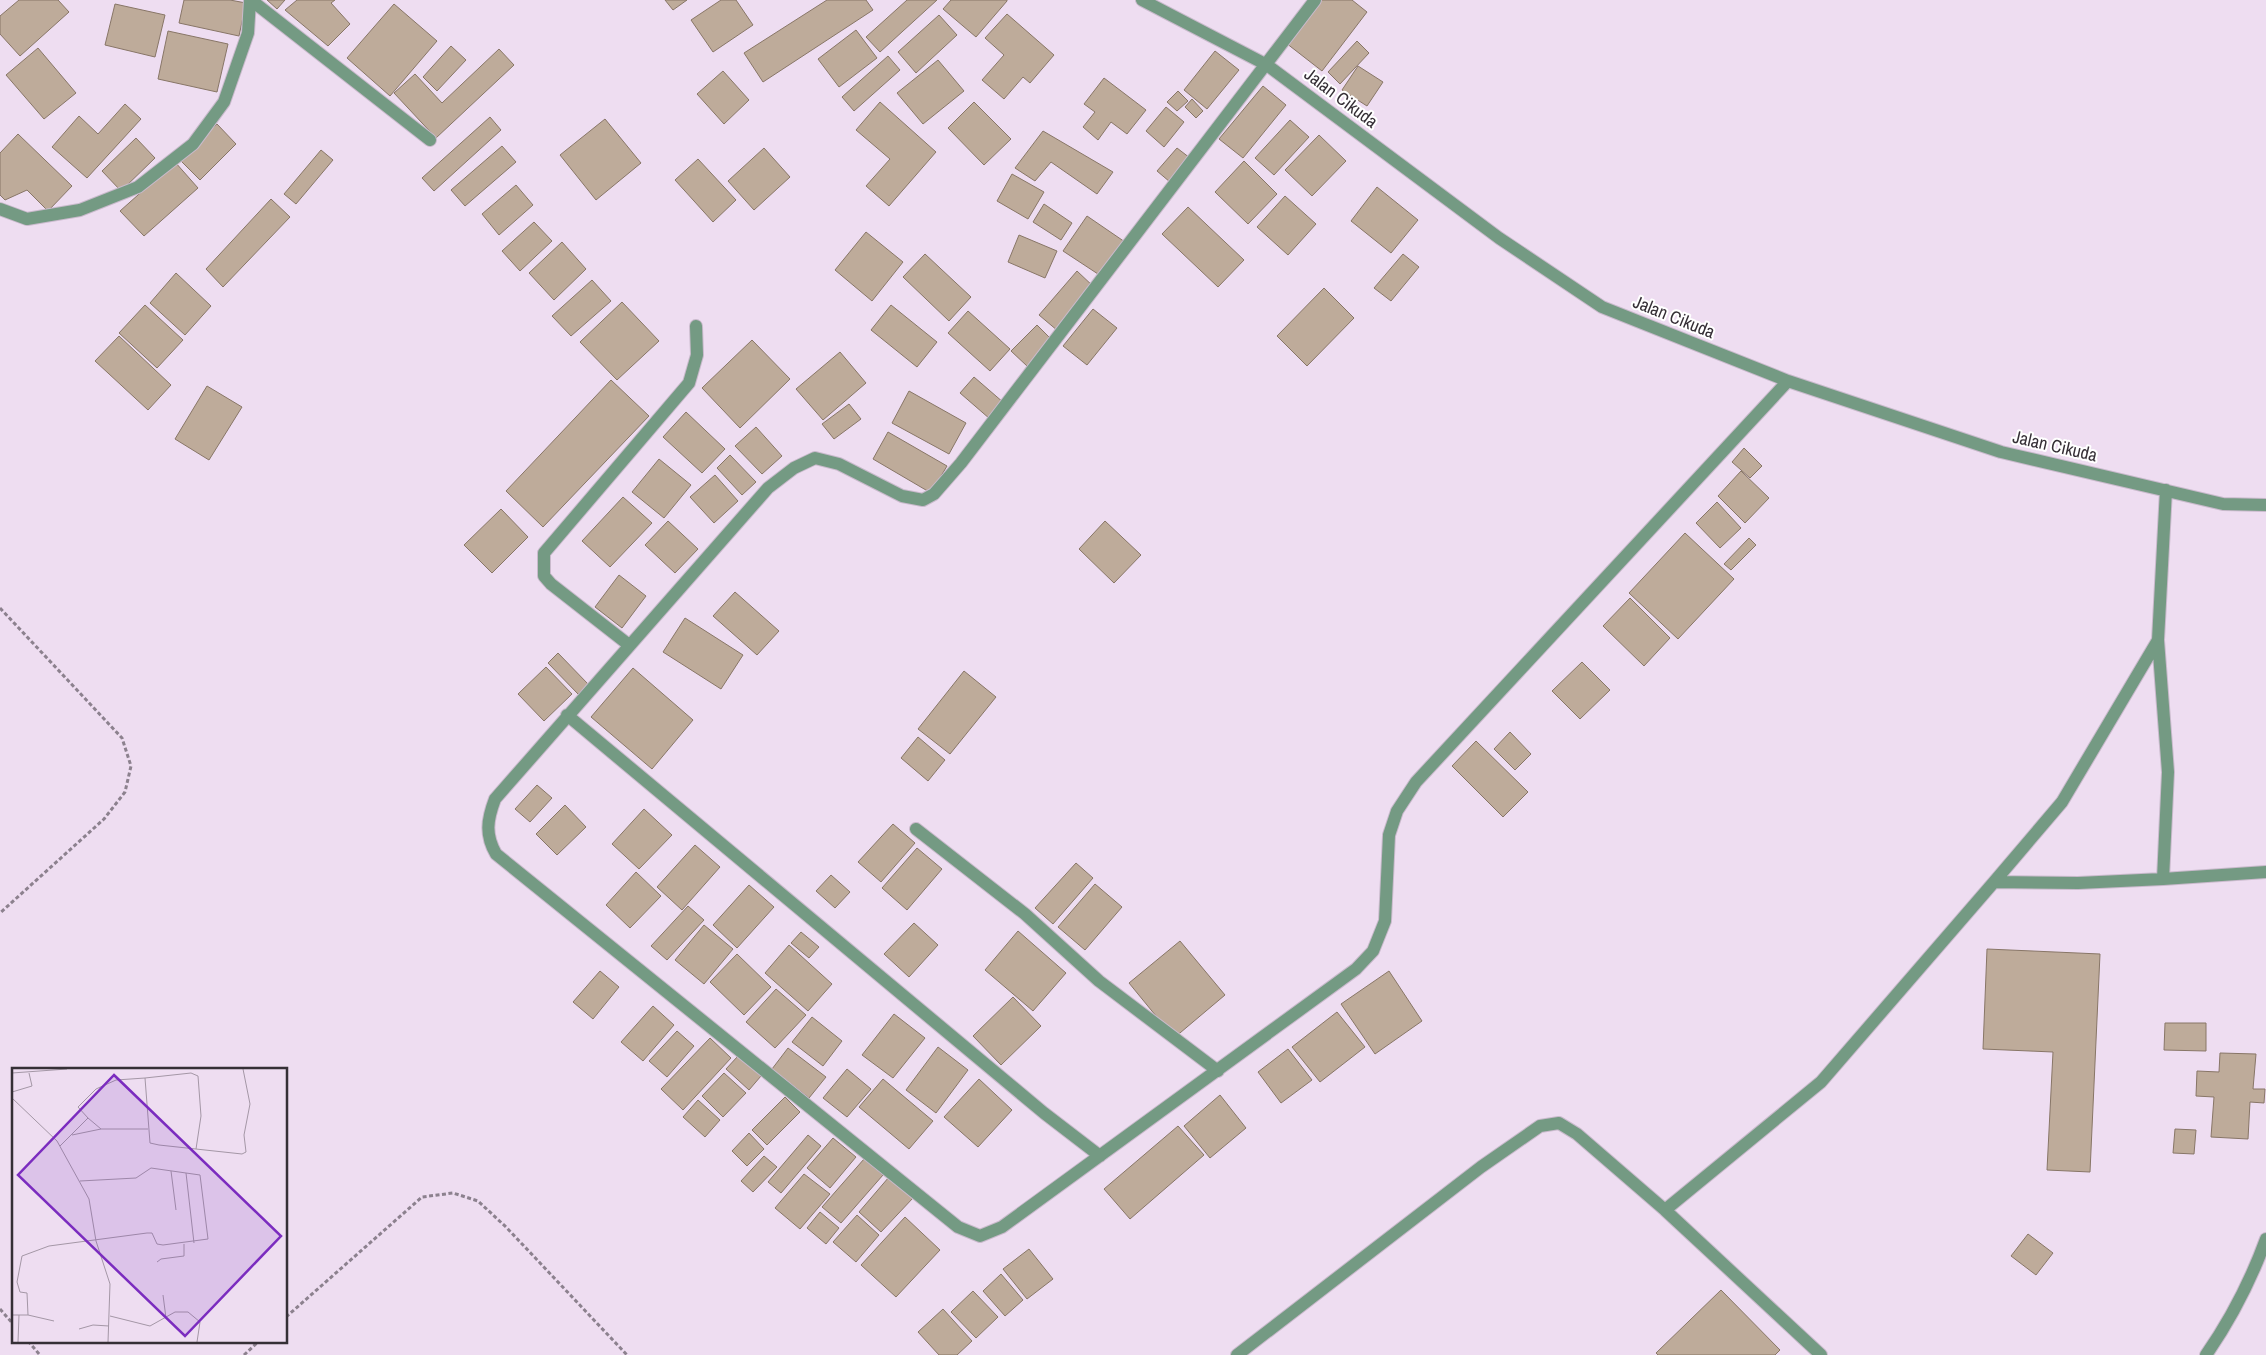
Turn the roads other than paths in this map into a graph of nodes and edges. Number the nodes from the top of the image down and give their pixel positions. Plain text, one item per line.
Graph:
1 (251, 0) edge
2 (1142, 0) edge
3 (1315, 0) edge
4 (1266, 65) junction
5 (430, 140) dead end
6 (0, 209) edge
7 (696, 326) dead end
8 (1788, 381) junction
9 (2166, 490) junction
10 (2266, 505) edge
11 (2158, 640) junction
12 (628, 645) junction
13 (568, 715) junction
14 (916, 829) dead end
15 (2266, 872) edge
16 (2163, 879) junction
17 (1994, 882) junction
18 (1218, 1071) junction
19 (1100, 1156) junction
20 (1665, 1210) junction
21 (2266, 1239) edge
22 (1237, 1355) edge
23 (1821, 1355) edge
24 (2206, 1355) edge

1 - 5 street
1 - 6 street
2 - 4 street, Jalan Cikuda
3 - 4 street
4 - 8 street, Jalan Cikuda
4 - 12 street
7 - 12 street
8 - 9 street, Jalan Cikuda
8 - 18 street
9 - 10 street, Jalan Cikuda
9 - 11 street
11 - 16 street
11 - 17 street
12 - 13 street
13 - 19 street
13 - 19 street
14 - 18 street
15 - 16 street
16 - 17 street
17 - 20 street
18 - 19 street
20 - 22 street
20 - 23 street
21 - 24 street

